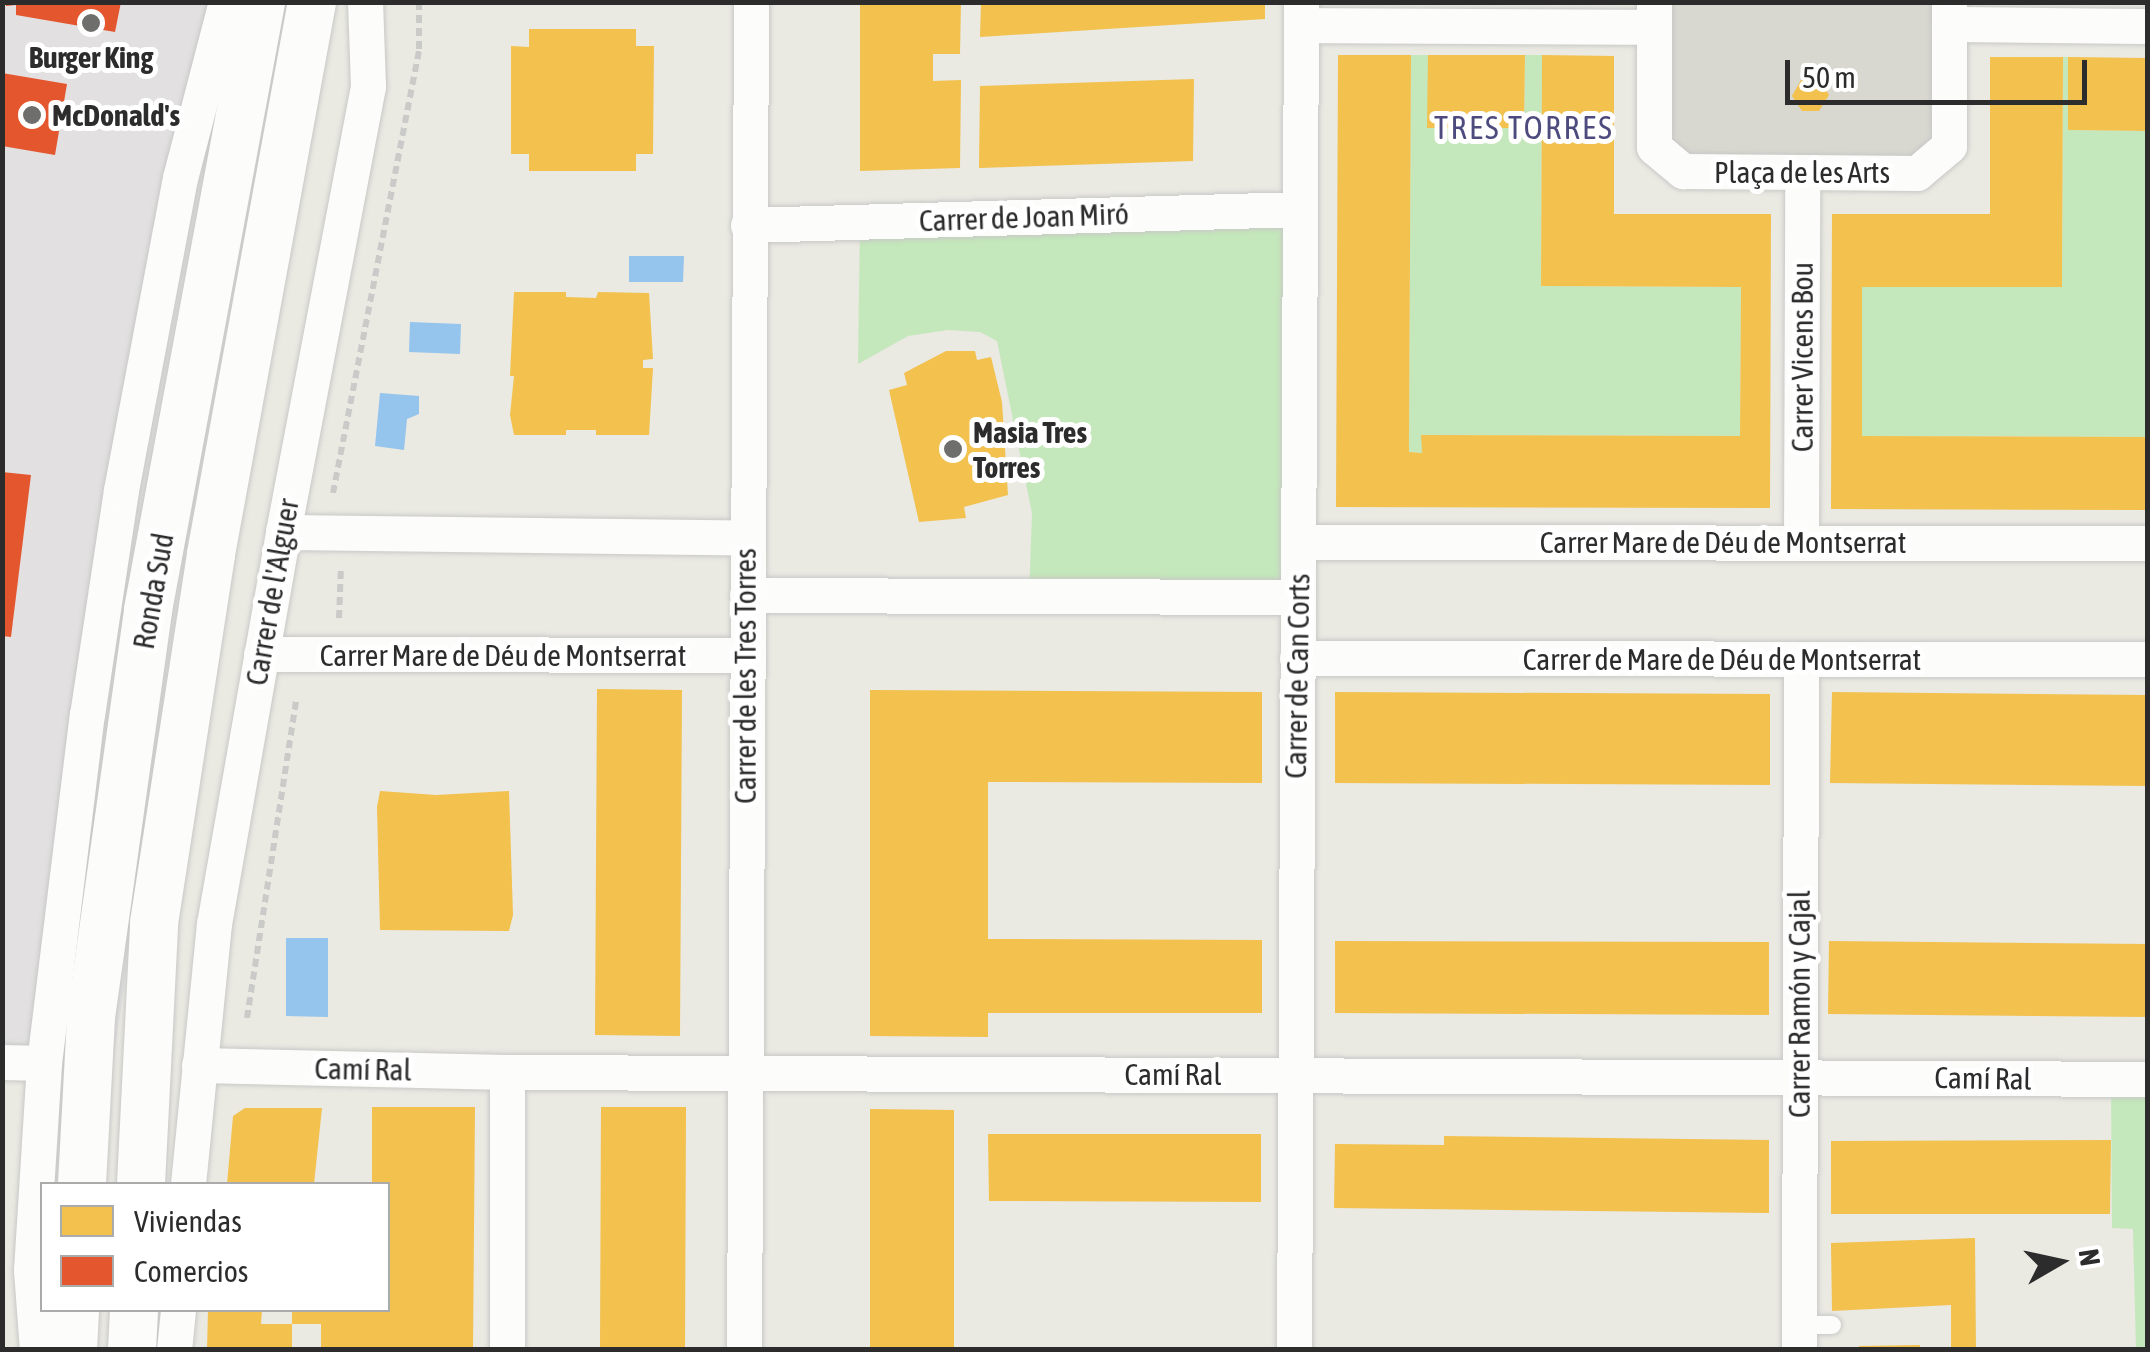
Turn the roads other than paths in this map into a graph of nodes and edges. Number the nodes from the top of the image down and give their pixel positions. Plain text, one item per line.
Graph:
1 (226, 2) edge
2 (261, 2) edge
3 (312, 2) edge
4 (365, 2) edge
5 (751, 2) edge
6 (1949, 13) edge
7 (1300, 14) edge
8 (1654, 15) edge
9 (2148, 26) edge
10 (1802, 172) junction
11 (1299, 208) junction
12 (748, 225) junction
13 (283, 532) junction
14 (746, 538) junction
15 (1299, 542) junction
16 (1801, 542) junction
17 (2148, 543) edge
18 (746, 595) junction
19 (1298, 597) junction
20 (261, 654) junction
21 (745, 656) junction
22 (1297, 658) junction
23 (1801, 659) junction
24 (2148, 659) edge
25 (2, 1062) edge
26 (44, 1062) junction
27 (198, 1065) junction
28 (508, 1072) junction
29 (742, 1072) junction
30 (1294, 1075) junction
31 (1799, 1076) junction
32 (2148, 1080) edge
33 (82, 1182) edge
34 (141, 1182) edge
35 (188, 1182) edge
36 (75, 1312) edge
37 (134, 1312) edge
38 (178, 1312) edge
39 (1810, 1333) edge
40 (37, 1350) edge
41 (73, 1350) edge
42 (132, 1350) edge
43 (174, 1350) edge
44 (507, 1350) edge
45 (744, 1350) edge
46 (1294, 1350) edge

1 - 26 street
2 - 33 main road, Ronda Sud
3 - 34 main road, Ronda Sud
4 - 13 street, Carrer de l'Alguer
5 - 12 street, Carrer de les Tres Torres
6 - 9 street
6 - 10 street, Plaça de les Arts
7 - 8 street
7 - 11 street, Carrer de Can Corts
8 - 10 street, Plaça de les Arts
10 - 16 street, Carrer Vicens Bou
11 - 12 street, Carrer de Joan Miró
11 - 15 street, Carrer de Can Corts
12 - 14 street, Carrer de les Tres Torres
13 - 14 street
13 - 20 street, Carrer de l'Alguer
14 - 18 street, Carrer de les Tres Torres
15 - 16 street, Carrer Mare de Déu de Montserrat
15 - 19 street, Carrer de Can Corts
16 - 17 street, Carrer Mare de Déu de Montserrat
18 - 19 street
18 - 21 street, Carrer de les Tres Torres
19 - 22 street, Carrer de Can Corts
20 - 21 street, Carrer Mare de Déu de Montserrat
20 - 27 street, Carrer de l'Alguer
21 - 29 street, Carrer de les Tres Torres
22 - 23 street, Carrer de Mare de Déu de Montserrat
22 - 30 street, Carrer de Can Corts
23 - 24 street, Carrer de Mare de Déu de Montserrat
23 - 31 street, Carrer Ramón y Cajal
25 - 26 street
26 - 40 street
27 - 28 street, Camí Ral
27 - 35 street, Carrer de l'Alguer
28 - 29 street, Camí Ral
28 - 44 street
29 - 30 street, Camí Ral
29 - 45 street, Carrer de les Tres Torres
30 - 31 street, Camí Ral
30 - 46 street, Carrer de Can Corts
31 - 32 street, Camí Ral
31 - 39 street, Carrer Ramón y Cajal
36 - 41 main road
37 - 42 main road
38 - 43 street

